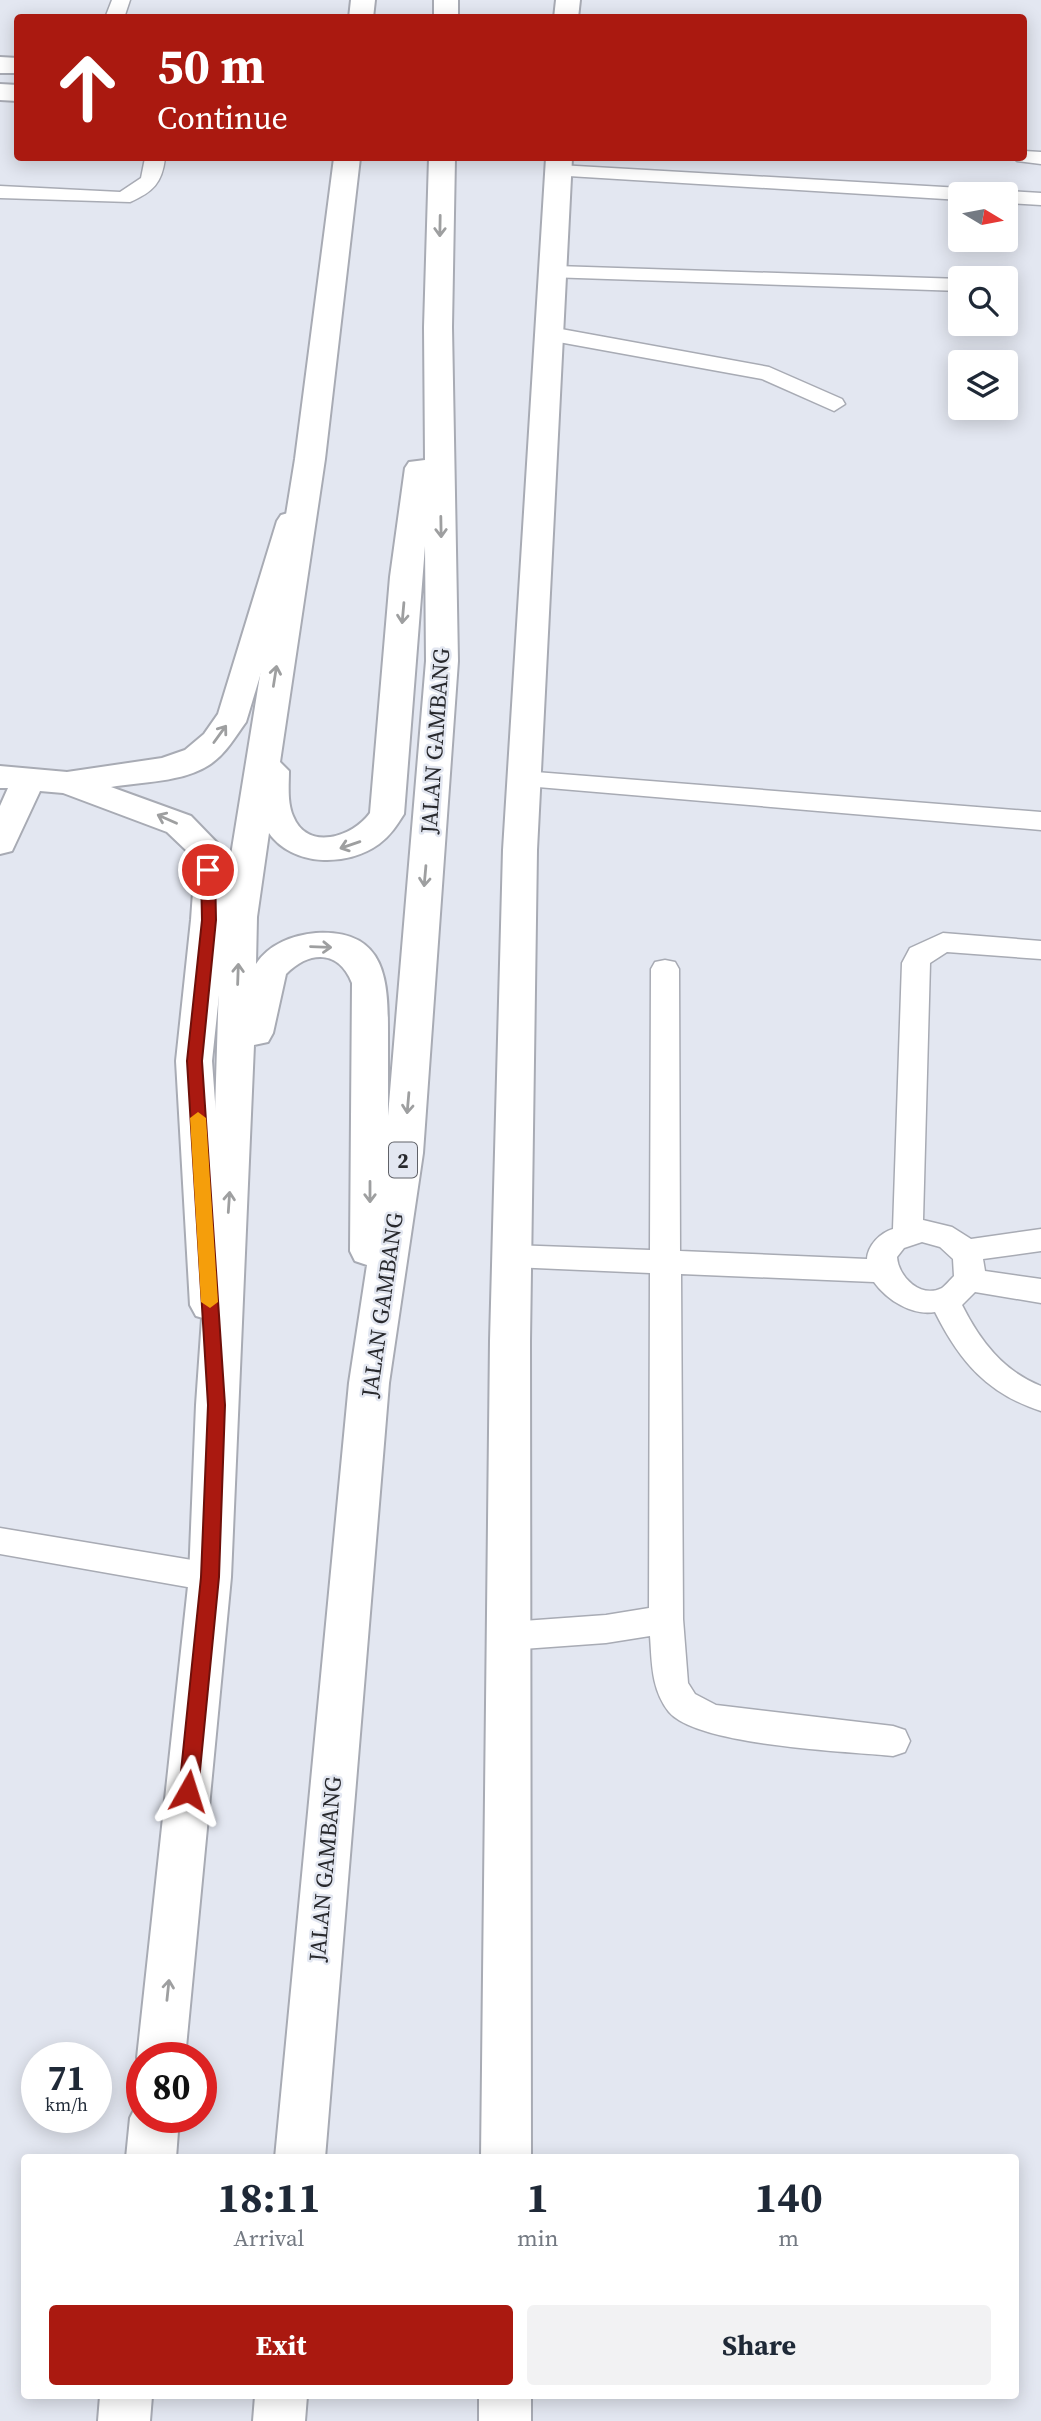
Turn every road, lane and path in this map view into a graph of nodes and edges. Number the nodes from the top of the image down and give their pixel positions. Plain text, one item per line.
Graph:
1 (154, 161) edge
2 (347, 161) edge
3 (442, 161) edge
4 (559, 164) edge
5 (0, 192) edge
6 (948, 193) edge
7 (1018, 198) edge
8 (1041, 199) edge
9 (556, 272) junction
10 (948, 285) edge
11 (438, 327) junction
12 (550, 334) junction
13 (834, 404) dead end
14 (310, 458) junction
15 (267, 726) junction
16 (14, 779) edge
17 (523, 779) junction
18 (67, 783) junction
19 (1041, 821) edge
20 (0, 843) edge
21 (1041, 950) edge
22 (665, 969) dead end
23 (233, 1145) junction
24 (908, 1233) junction
25 (1041, 1240) edge
26 (512, 1256) junction
27 (667, 1265) junction
28 (967, 1265) junction
29 (881, 1271) junction
30 (1041, 1291) edge
31 (944, 1299) junction
32 (369, 1383) junction
33 (1041, 1399) edge
34 (216, 1405) junction
35 (0, 1541) edge
36 (210, 1577) junction
37 (666, 1619) junction
38 (509, 1636) junction
39 (893, 1741) dead end
40 (163, 2042) edge
41 (154, 2133) edge
42 (151, 2154) edge
43 (300, 2154) edge
44 (506, 2154) edge
45 (126, 2399) edge
46 (281, 2399) edge
47 (505, 2399) edge
48 (124, 2421) edge
49 (279, 2421) edge
50 (505, 2421) edge

1 - 5 lane
2 - 14 main road
3 -> 11 main road, JALAN GAMBANG / 2
4 - 6 lane
4 - 9 main road
7 - 8 lane
9 - 10 lane
9 - 12 main road
11 -> 15 main road
11 -> 32 main road, JALAN GAMBANG / 2
12 - 13 lane
12 - 17 main road
15 -> 14 main road
18 -> 14 main road
23 -> 15 main road
16 - 18 main road
16 - 20 main road
17 - 19 lane
17 - 26 main road
34 -> 18 main road
21 - 24 lane
22 - 27 lane
23 -> 32 main road
34 -> 23 main road
24 - 28 lane
24 - 29 lane
25 - 28 lane
26 - 27 lane
26 - 38 main road
27 - 29 lane
27 - 37 lane
28 - 30 lane
28 - 31 lane
29 - 31 lane
31 - 33 lane
32 - 43 main road, JALAN GAMBANG / 2
34 - 36 main road
35 - 36 lane
40 -> 36 main road
37 - 38 lane
37 - 39 lane
38 - 44 main road
41 - 42 main road
45 - 48 main road
46 - 49 main road
47 - 50 main road

